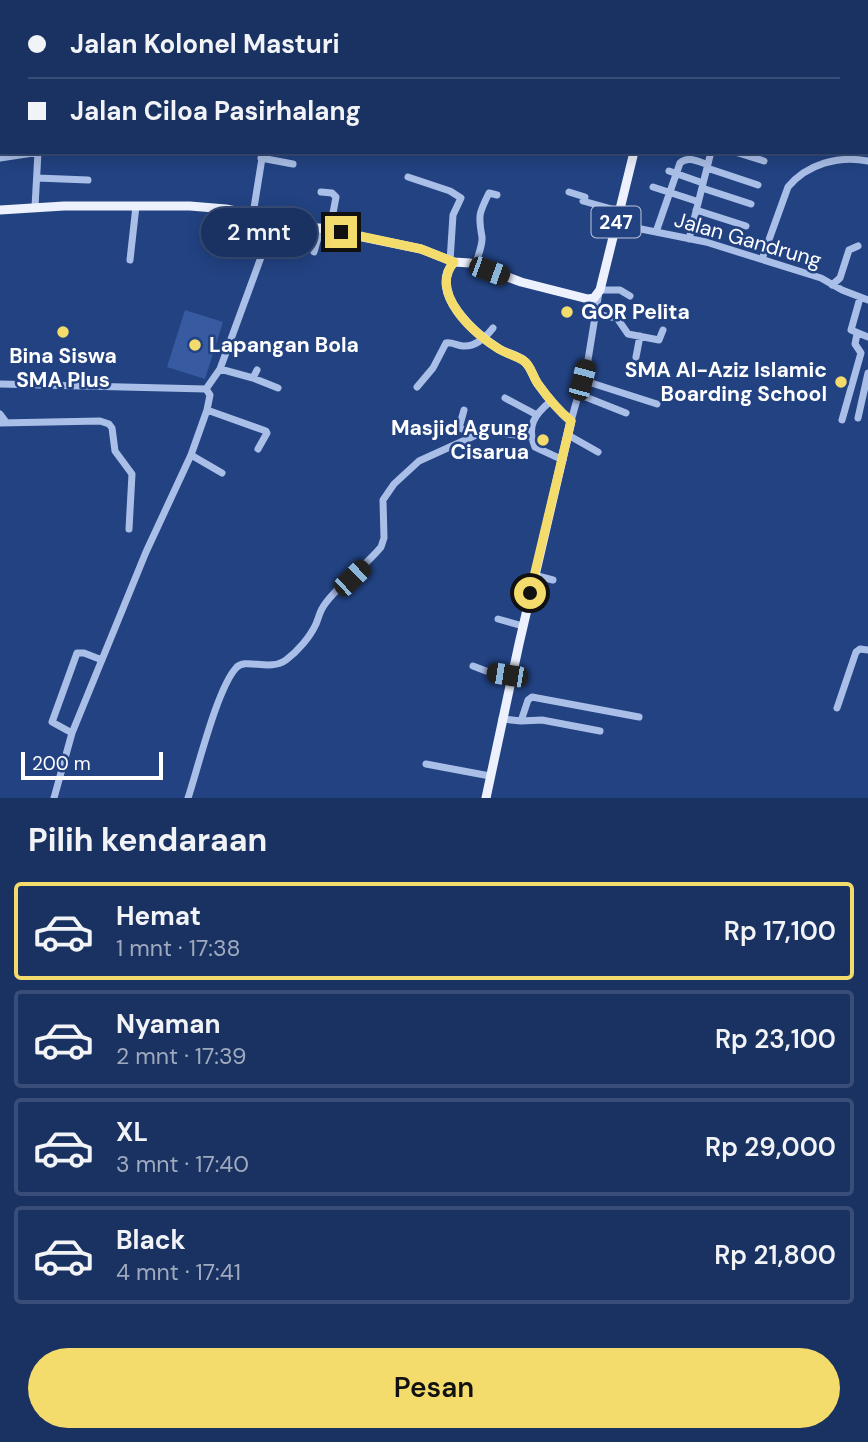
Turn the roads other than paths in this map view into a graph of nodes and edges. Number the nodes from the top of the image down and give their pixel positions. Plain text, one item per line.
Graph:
1 (27, 154) edge
2 (38, 154) edge
3 (633, 154) edge
4 (710, 154) edge
5 (741, 154) edge
6 (262, 155) edge
7 (0, 159) edge
8 (764, 161) dead end
9 (868, 161) edge
10 (293, 164) dead end
11 (706, 166) junction
12 (673, 173) junction
13 (408, 177) dead end
14 (37, 178) junction
15 (88, 180) dead end
16 (701, 185) junction
17 (758, 185) dead end
18 (653, 187) dead end
19 (321, 192) dead end
20 (569, 192) dead end
21 (670, 192) junction
22 (497, 195) dead end
23 (751, 204) dead end
24 (696, 205) junction
25 (136, 206) junction
26 (36, 207) junction
27 (0, 210) edge
28 (619, 211) junction
29 (253, 214) junction
30 (275, 219) junction
31 (616, 224) junction
32 (746, 226) dead end
33 (325, 228) junction
34 (656, 232) junction
35 (689, 239) junction
36 (858, 246) dead end
37 (314, 251) dead end
38 (762, 259) junction
39 (130, 260) dead end
40 (452, 261) junction
41 (475, 265) junction
42 (832, 285) junction
43 (600, 290) junction
44 (630, 296) dead end
45 (864, 299) edge
46 (596, 314) junction
47 (493, 328) dead end
48 (663, 330) dead end
49 (482, 334) junction
50 (857, 334) junction
51 (640, 336) junction
52 (868, 337) edge
53 (636, 357) dead end
54 (220, 369) junction
55 (868, 373) edge
56 (582, 380) junction
57 (0, 384) edge
58 (417, 387) dead end
59 (278, 388) dead end
60 (206, 389) junction
61 (578, 394) junction
62 (505, 398) dead end
63 (551, 401) junction
64 (657, 404) dead end
65 (207, 410) junction
66 (464, 410) dead end
67 (626, 413) dead end
68 (0, 414) edge
69 (535, 414) junction
70 (858, 418) dead end
71 (842, 420) dead end
72 (571, 421) junction
73 (3, 423) edge
74 (477, 434) junction
75 (568, 435) junction
76 (532, 437) junction
77 (258, 449) dead end
78 (598, 452) dead end
79 (191, 455) junction
80 (563, 460) junction
81 (222, 473) dead end
82 (129, 529) dead end
83 (534, 575) junction
84 (553, 580) dead end
85 (498, 619) dead end
86 (523, 626) junction
87 (868, 650) edge
88 (102, 660) junction
89 (473, 666) dead end
90 (512, 676) junction
91 (837, 708) dead end
92 (639, 717) dead end
93 (502, 719) junction
94 (521, 721) junction
95 (600, 731) dead end
96 (72, 733) junction
97 (426, 764) dead end
98 (490, 776) junction
99 (54, 798) edge
100 (188, 798) edge
101 (486, 798) edge

1 - 7 street
2 - 14 street
3 - 28 main road, 247
4 - 11 street
5 - 8 street
6 - 10 street
6 - 29 street
9 - 38 street
11 - 12 street
11 - 16 street
11 - 17 street
12 - 16 street
12 - 21 street
13 - 40 street
14 - 15 street
14 - 26 street
16 - 23 street
16 - 24 street
18 - 21 street
19 - 33 street
20 - 28 street
21 - 24 street
21 - 34 street
22 - 41 street
24 - 32 street
24 - 35 street
25 - 26 main road
25 - 29 main road
25 - 39 street
26 - 27 main road
28 - 31 main road, 247
29 - 30 main road
30 - 33 main road
30 - 54 street
31 - 34 street, Jalan Gandrung
31 - 43 main road, 247
33 - 37 street
33 - 40 main road
34 - 35 street, Jalan Gandrung
35 - 38 street, Jalan Gandrung
36 - 42 street
38 - 42 street, Jalan Gandrung
40 - 41 main road
40 - 49 main road
41 - 43 main road
42 - 45 street, Jalan Gandrung
43 - 44 street
43 - 46 street
45 - 50 street
46 - 51 street
46 - 56 street
47 - 49 street
48 - 51 street
49 - 58 street
49 - 63 main road
50 - 52 street
50 - 71 street
51 - 53 street
54 - 59 street
54 - 60 street
55 - 70 street
56 - 61 street
56 - 64 street
57 - 60 street
60 - 65 street
61 - 67 street
61 - 72 street
62 - 69 street
63 - 69 street
63 - 72 main road
65 - 77 street
65 - 79 street
66 - 74 street
68 - 73 street
69 - 76 street
72 - 75 main road
73 - 82 street
74 - 76 street
74 - 100 street
75 - 78 street
75 - 80 main road
76 - 80 street
79 - 81 street
79 - 88 street
80 - 83 main road
83 - 84 street
83 - 86 main road
85 - 86 street
86 - 90 main road
87 - 91 street
88 - 96 street
88 - 96 street
89 - 90 street
90 - 93 main road
92 - 94 street
93 - 94 street
93 - 98 main road
94 - 95 street
96 - 99 street
97 - 98 street
98 - 101 main road

